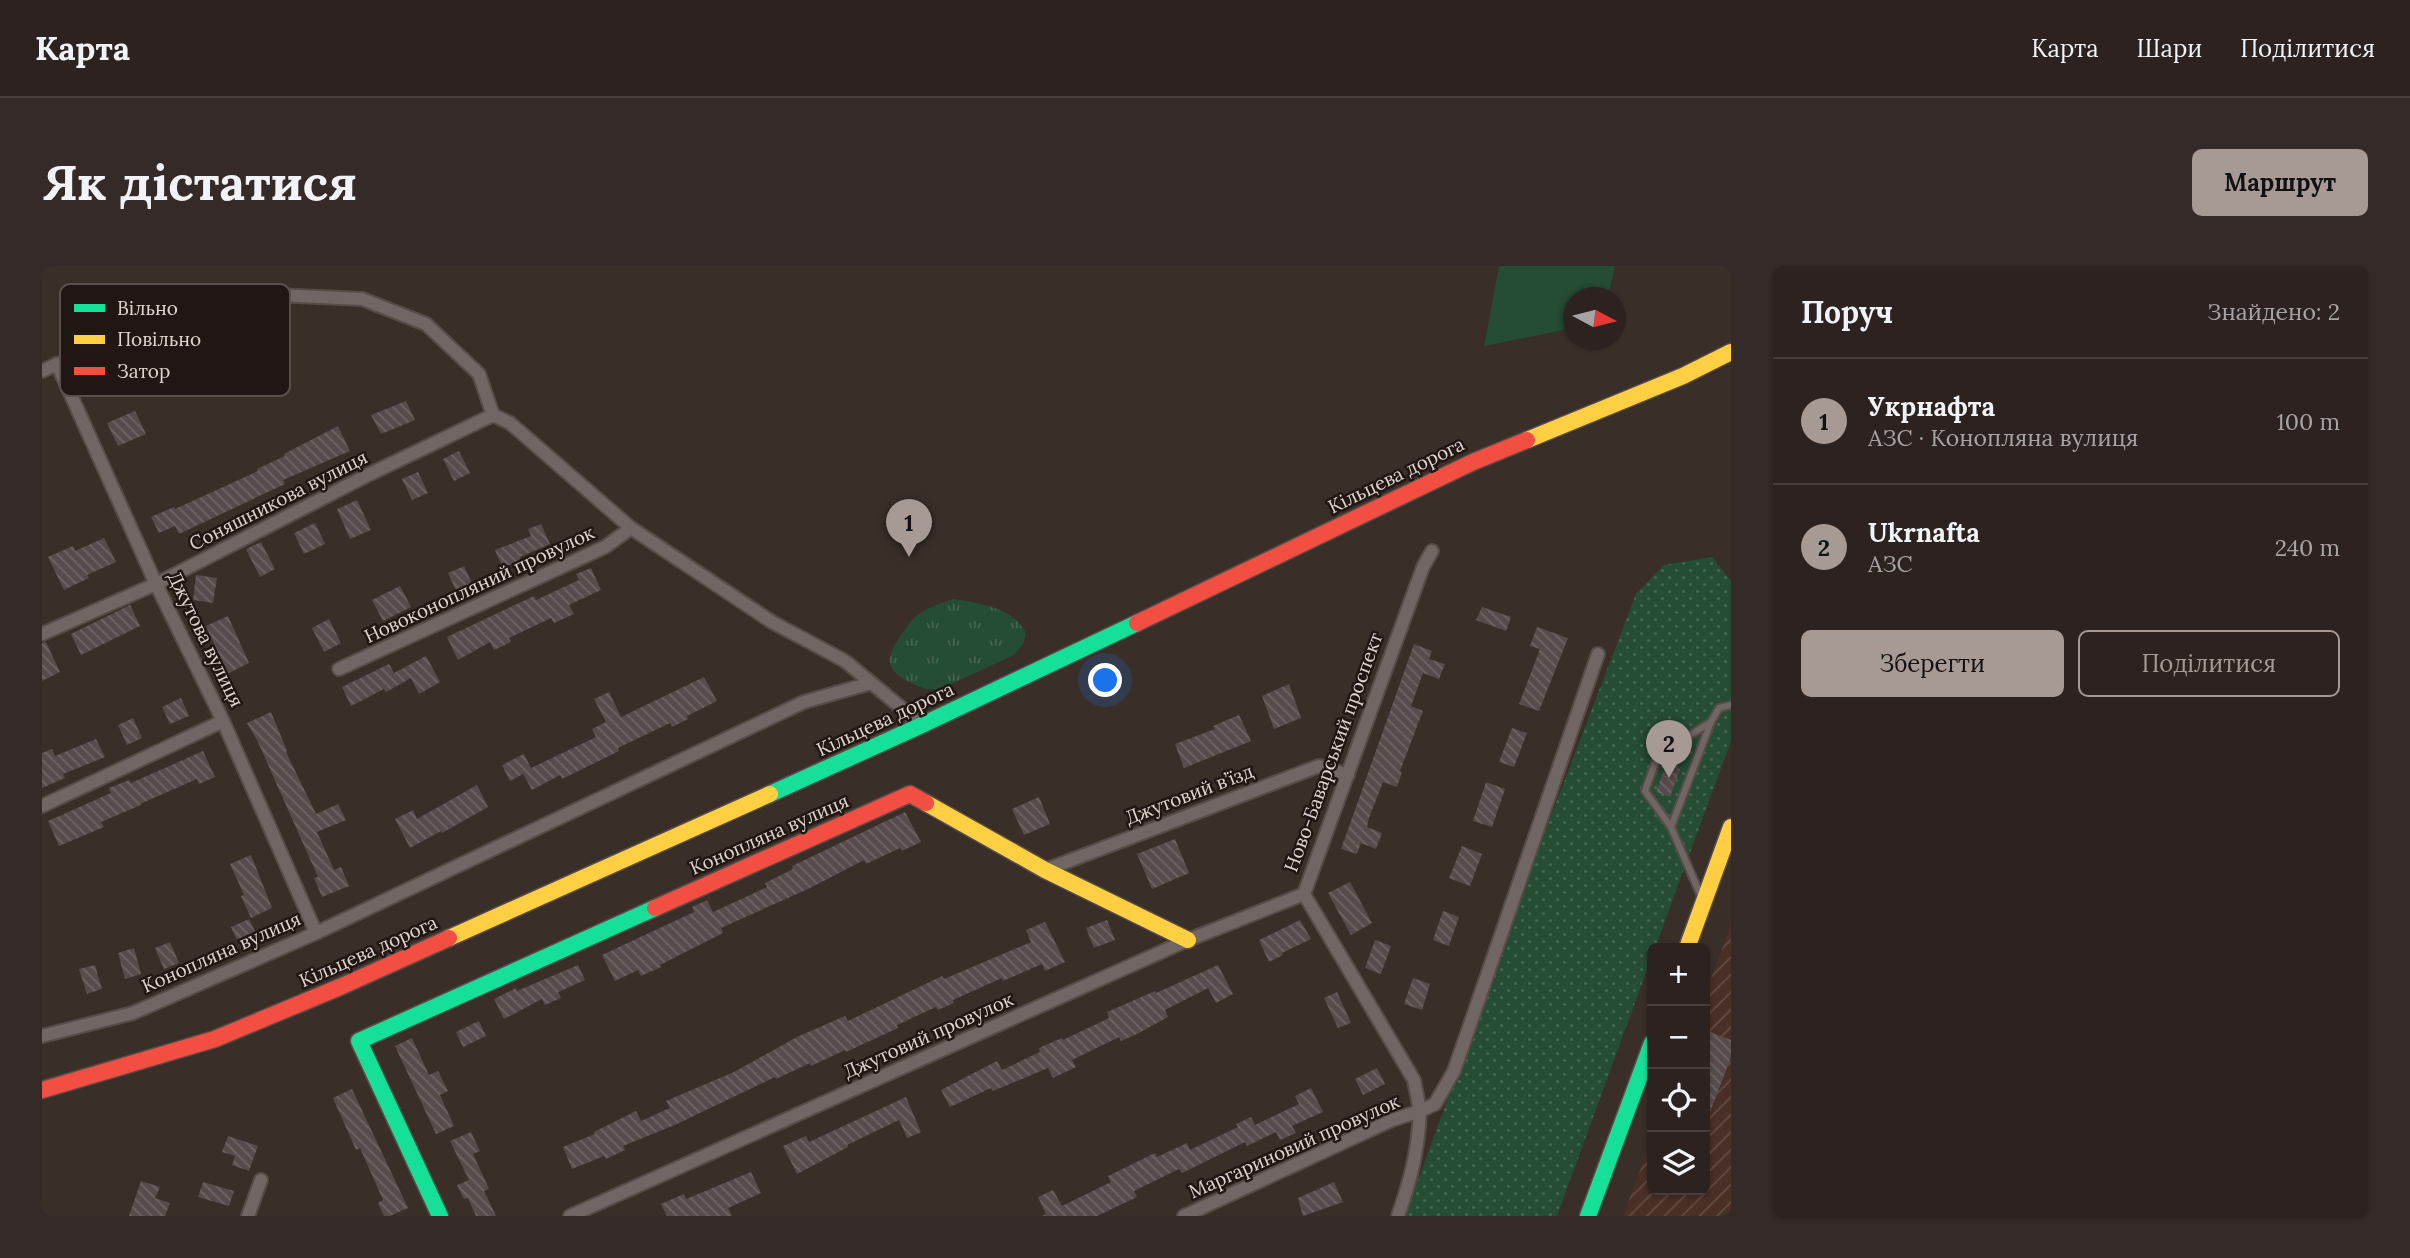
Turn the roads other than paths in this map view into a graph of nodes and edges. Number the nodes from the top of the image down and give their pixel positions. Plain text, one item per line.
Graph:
1 (290, 296) edge
2 (1731, 352) edge
3 (57, 364) junction
4 (60, 364) edge
5 (42, 370) edge
6 (60, 371) edge
7 (71, 396) edge
8 (493, 415) junction
9 (632, 528) junction
10 (1432, 551) dead end
11 (156, 584) junction
12 (42, 634) edge
13 (1598, 654) dead end
14 (339, 669) dead end
15 (871, 683) junction
16 (1731, 705) edge
17 (223, 721) junction
18 (1711, 722) junction
19 (922, 725) junction
20 (1348, 775) junction
21 (42, 806) edge
22 (1671, 827) junction
23 (1731, 827) edge
24 (1045, 870) junction
25 (1304, 894) junction
26 (1703, 901) junction
27 (316, 933) junction
28 (1188, 940) junction
29 (1688, 943) edge
30 (42, 1036) edge
31 (1647, 1057) edge
32 (42, 1090) edge
33 (1420, 1111) junction
34 (261, 1180) dead end
35 (248, 1216) edge
36 (440, 1216) edge
37 (570, 1216) edge
38 (1184, 1216) edge
39 (1398, 1216) edge
40 (1588, 1216) edge

1 - 8 street
2 - 19 main road, Кільцева дорога
3 - 4 street
3 - 5 street
3 - 6 street, Джутова вулиця
7 - 11 street, Джутова вулиця
8 - 9 street
8 - 11 street, Соняшникова вулиця
9 - 14 street, Новоконопляний провулок
9 - 15 street
10 - 20 street, Ново-Баварський проспект
11 - 12 street, Соняшникова вулиця
11 - 17 street, Джутова вулиця
13 - 33 street
15 - 19 street
15 - 27 street, Конопляна вулиця
16 - 18 lane
17 - 21 street
17 - 27 street, Джутова вулиця
18 - 22 lane
18 - 22 lane
19 - 32 main road, Кільцева дорога
20 - 24 street, Джутовий в’їзд
20 - 25 street, Ново-Баварський проспект
22 - 26 lane
23 - 26 main road
24 - 28 main road, Конопляна вулиця
24 - 36 main road, Конопляна вулиця
25 - 28 street, Джутовий провулок
25 - 33 street, Ново-Баварський проспект
26 - 29 main road
27 - 30 street, Конопляна вулиця
28 - 37 street, Джутовий провулок
31 - 40 main road
33 - 38 street, Маргариновий провулок
33 - 39 street, Ново-Баварський проспект
34 - 35 street

